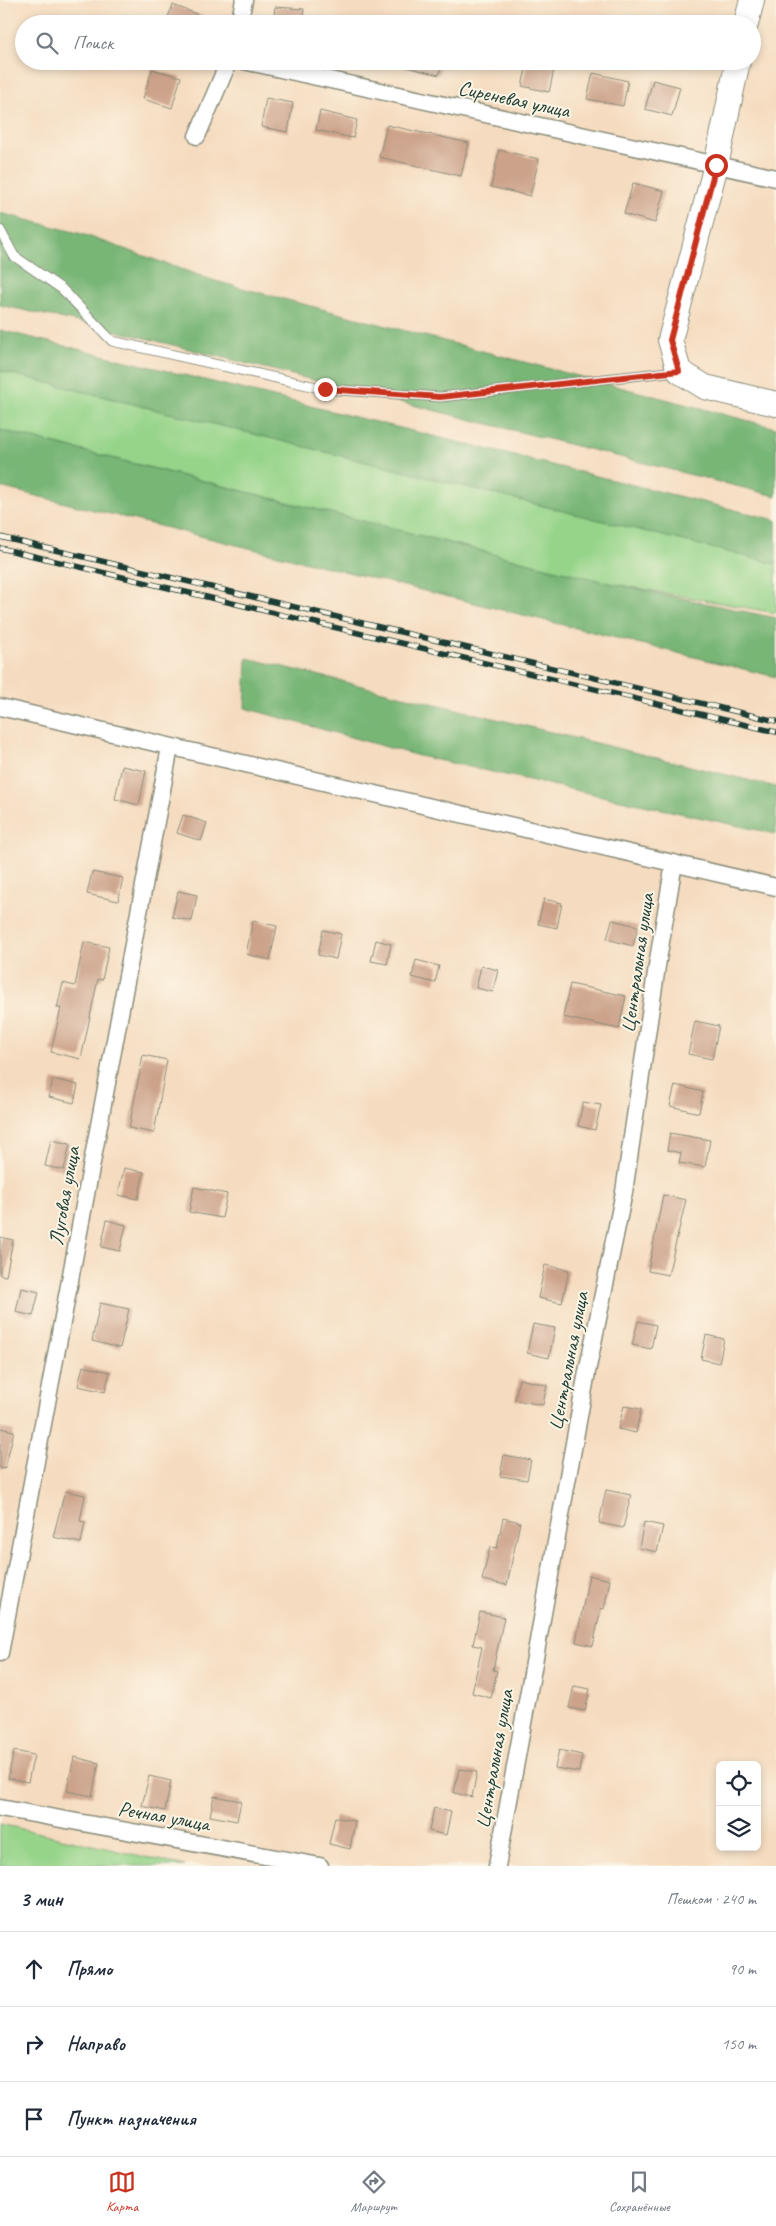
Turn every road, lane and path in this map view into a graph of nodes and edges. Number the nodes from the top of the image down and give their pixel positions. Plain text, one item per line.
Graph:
1 (244, 0) edge
2 (241, 15) edge
3 (225, 70) edge
4 (285, 70) edge
5 (736, 70) edge
6 (197, 136) dead end
7 (716, 165) junction
8 (776, 178) edge
9 (0, 230) edge
10 (679, 371) junction
11 (776, 404) edge
12 (0, 707) edge
13 (170, 747) junction
14 (674, 863) junction
15 (776, 887) edge
16 (0, 1653) edge
17 (0, 1808) edge
18 (320, 1866) edge
19 (496, 1866) edge

1 - 2 street
3 - 6 street
4 - 7 street, Сиреневая улица
5 - 7 street
7 - 8 street, Сиреневая улица
7 - 10 street
9 - 10 lane
10 - 11 street
12 - 13 street
13 - 14 street
13 - 16 street, Луговая улица
14 - 15 street
14 - 19 street, Центральная улица
17 - 18 street, Речная улица

